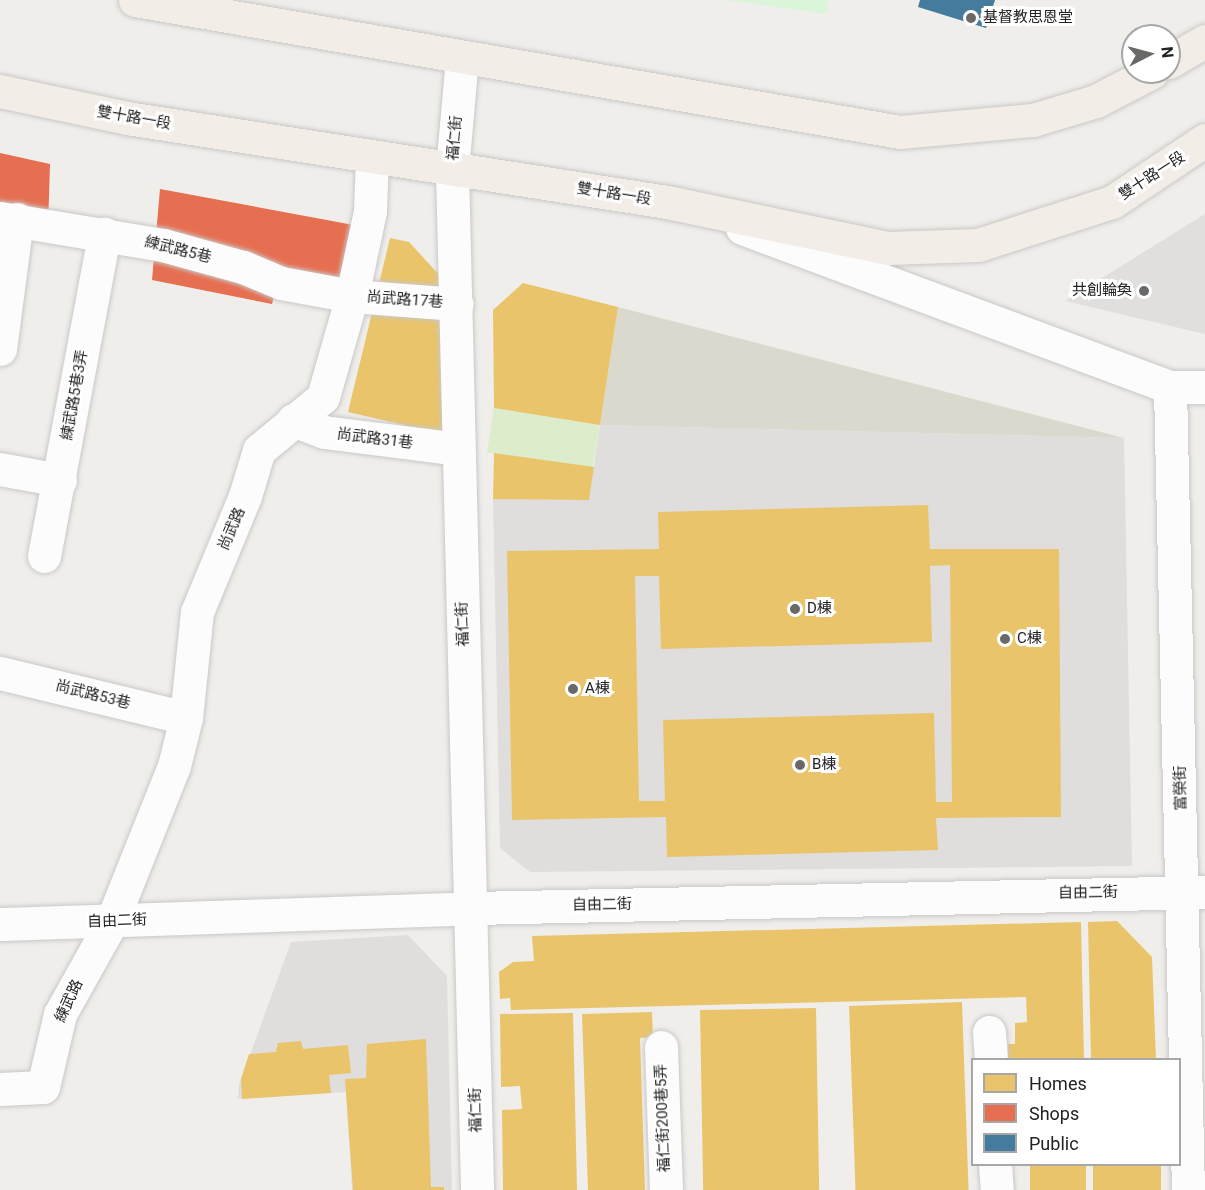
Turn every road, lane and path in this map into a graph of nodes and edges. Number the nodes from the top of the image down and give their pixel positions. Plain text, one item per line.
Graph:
1 (135, 0) edge
2 (1205, 41) edge
3 (1181, 55) edge
4 (462, 58) junction
5 (1129, 84) edge
6 (0, 91) edge
7 (1205, 140) edge
8 (372, 157) junction
9 (452, 171) junction
10 (667, 202) junction
11 (9, 218) edge
12 (104, 234) junction
13 (352, 296) junction
14 (457, 304) junction
15 (0, 350) edge
16 (1170, 387) junction
17 (1205, 387) edge
18 (293, 420) junction
19 (458, 449) junction
20 (0, 469) edge
21 (60, 480) junction
22 (44, 556) dead end
23 (0, 673) edge
24 (186, 718) junction
25 (1194, 891) edge
26 (473, 908) junction
27 (112, 921) junction
28 (0, 924) edge
29 (661, 1047) dead end
30 (0, 1089) edge
31 (996, 1166) edge
32 (477, 1190) edge
33 (666, 1190) edge
34 (997, 1190) edge
35 (1188, 1190) edge

1 - 4 main road
2 - 3 main road
4 - 5 main road
4 - 9 street, 福仁街
6 - 8 main road, 雙十路一段
7 - 10 main road, 雙十路一段
8 - 9 main road, 雙十路一段
8 - 13 street, 尚武路
9 - 10 main road, 雙十路一段
9 - 14 street, 福仁街
10 - 16 street
11 - 12 street, 練武路5巷
11 - 15 street
12 - 13 street, 練武路5巷
12 - 21 street, 練武路5巷3弄
13 - 14 street, 尚武路17巷
13 - 18 street, 尚武路
14 - 19 street, 福仁街
16 - 17 street
16 - 25 street, 富榮街
18 - 19 street, 尚武路31巷
18 - 24 street, 尚武路
19 - 26 street, 福仁街
20 - 21 street
21 - 22 street, 練武路5巷3弄
23 - 24 street, 尚武路53巷
24 - 27 street, 尚武路
25 - 26 street, 自由二街
25 - 35 street, 富榮街
26 - 27 street, 自由二街
26 - 32 street, 福仁街
27 - 28 street, 自由二街
27 - 30 street, 練武路
29 - 33 street, 福仁街200巷5弄
31 - 34 street

